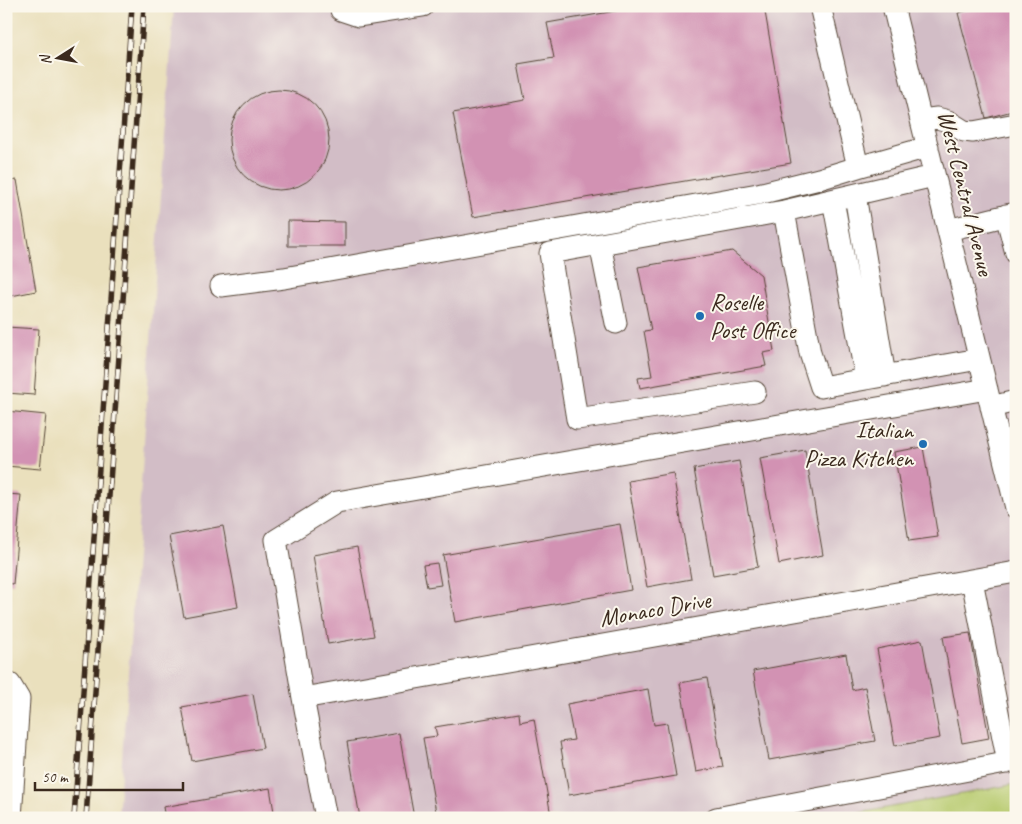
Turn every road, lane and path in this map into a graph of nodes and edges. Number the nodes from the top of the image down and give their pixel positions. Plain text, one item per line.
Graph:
1 (341, 6) edge
2 (423, 6) edge
3 (820, 6) edge
4 (893, 6) edge
5 (921, 120) junction
6 (1016, 124) edge
7 (928, 147) junction
8 (858, 167) junction
9 (934, 176) junction
10 (855, 195) junction
11 (833, 200) junction
12 (784, 211) junction
13 (1011, 214) edge
14 (948, 230) junction
15 (600, 244) junction
16 (1016, 253) edge
17 (221, 286) dead end
18 (616, 323) dead end
19 (980, 359) junction
20 (876, 377) junction
21 (755, 392) dead end
22 (989, 398) junction
23 (1016, 401) edge
24 (1016, 508) edge
25 (1016, 572) edge
26 (972, 580) junction
27 (6, 682) edge
28 (303, 698) junction
29 (1012, 762) edge
30 (11, 818) edge
31 (326, 818) edge
32 (716, 818) edge

1 - 2 street
3 - 8 street
4 - 5 street, West Central Avenue
5 - 6 street
5 - 7 street, West Central Avenue
7 - 8 street
7 - 9 street, West Central Avenue
8 - 17 street
9 - 10 street
9 - 14 street, West Central Avenue
10 - 11 street
10 - 20 street
11 - 12 street
11 - 20 street
12 - 15 street
12 - 20 street
13 - 14 street
13 - 16 street
14 - 19 street, West Central Avenue
15 - 18 street
15 - 21 street
19 - 20 street
19 - 22 street, West Central Avenue
22 - 23 street
22 - 24 street, West Central Avenue
22 - 28 street
25 - 26 street, Monaco Drive
26 - 28 street, Monaco Drive
26 - 29 street
27 - 30 street
28 - 31 street
29 - 32 street

